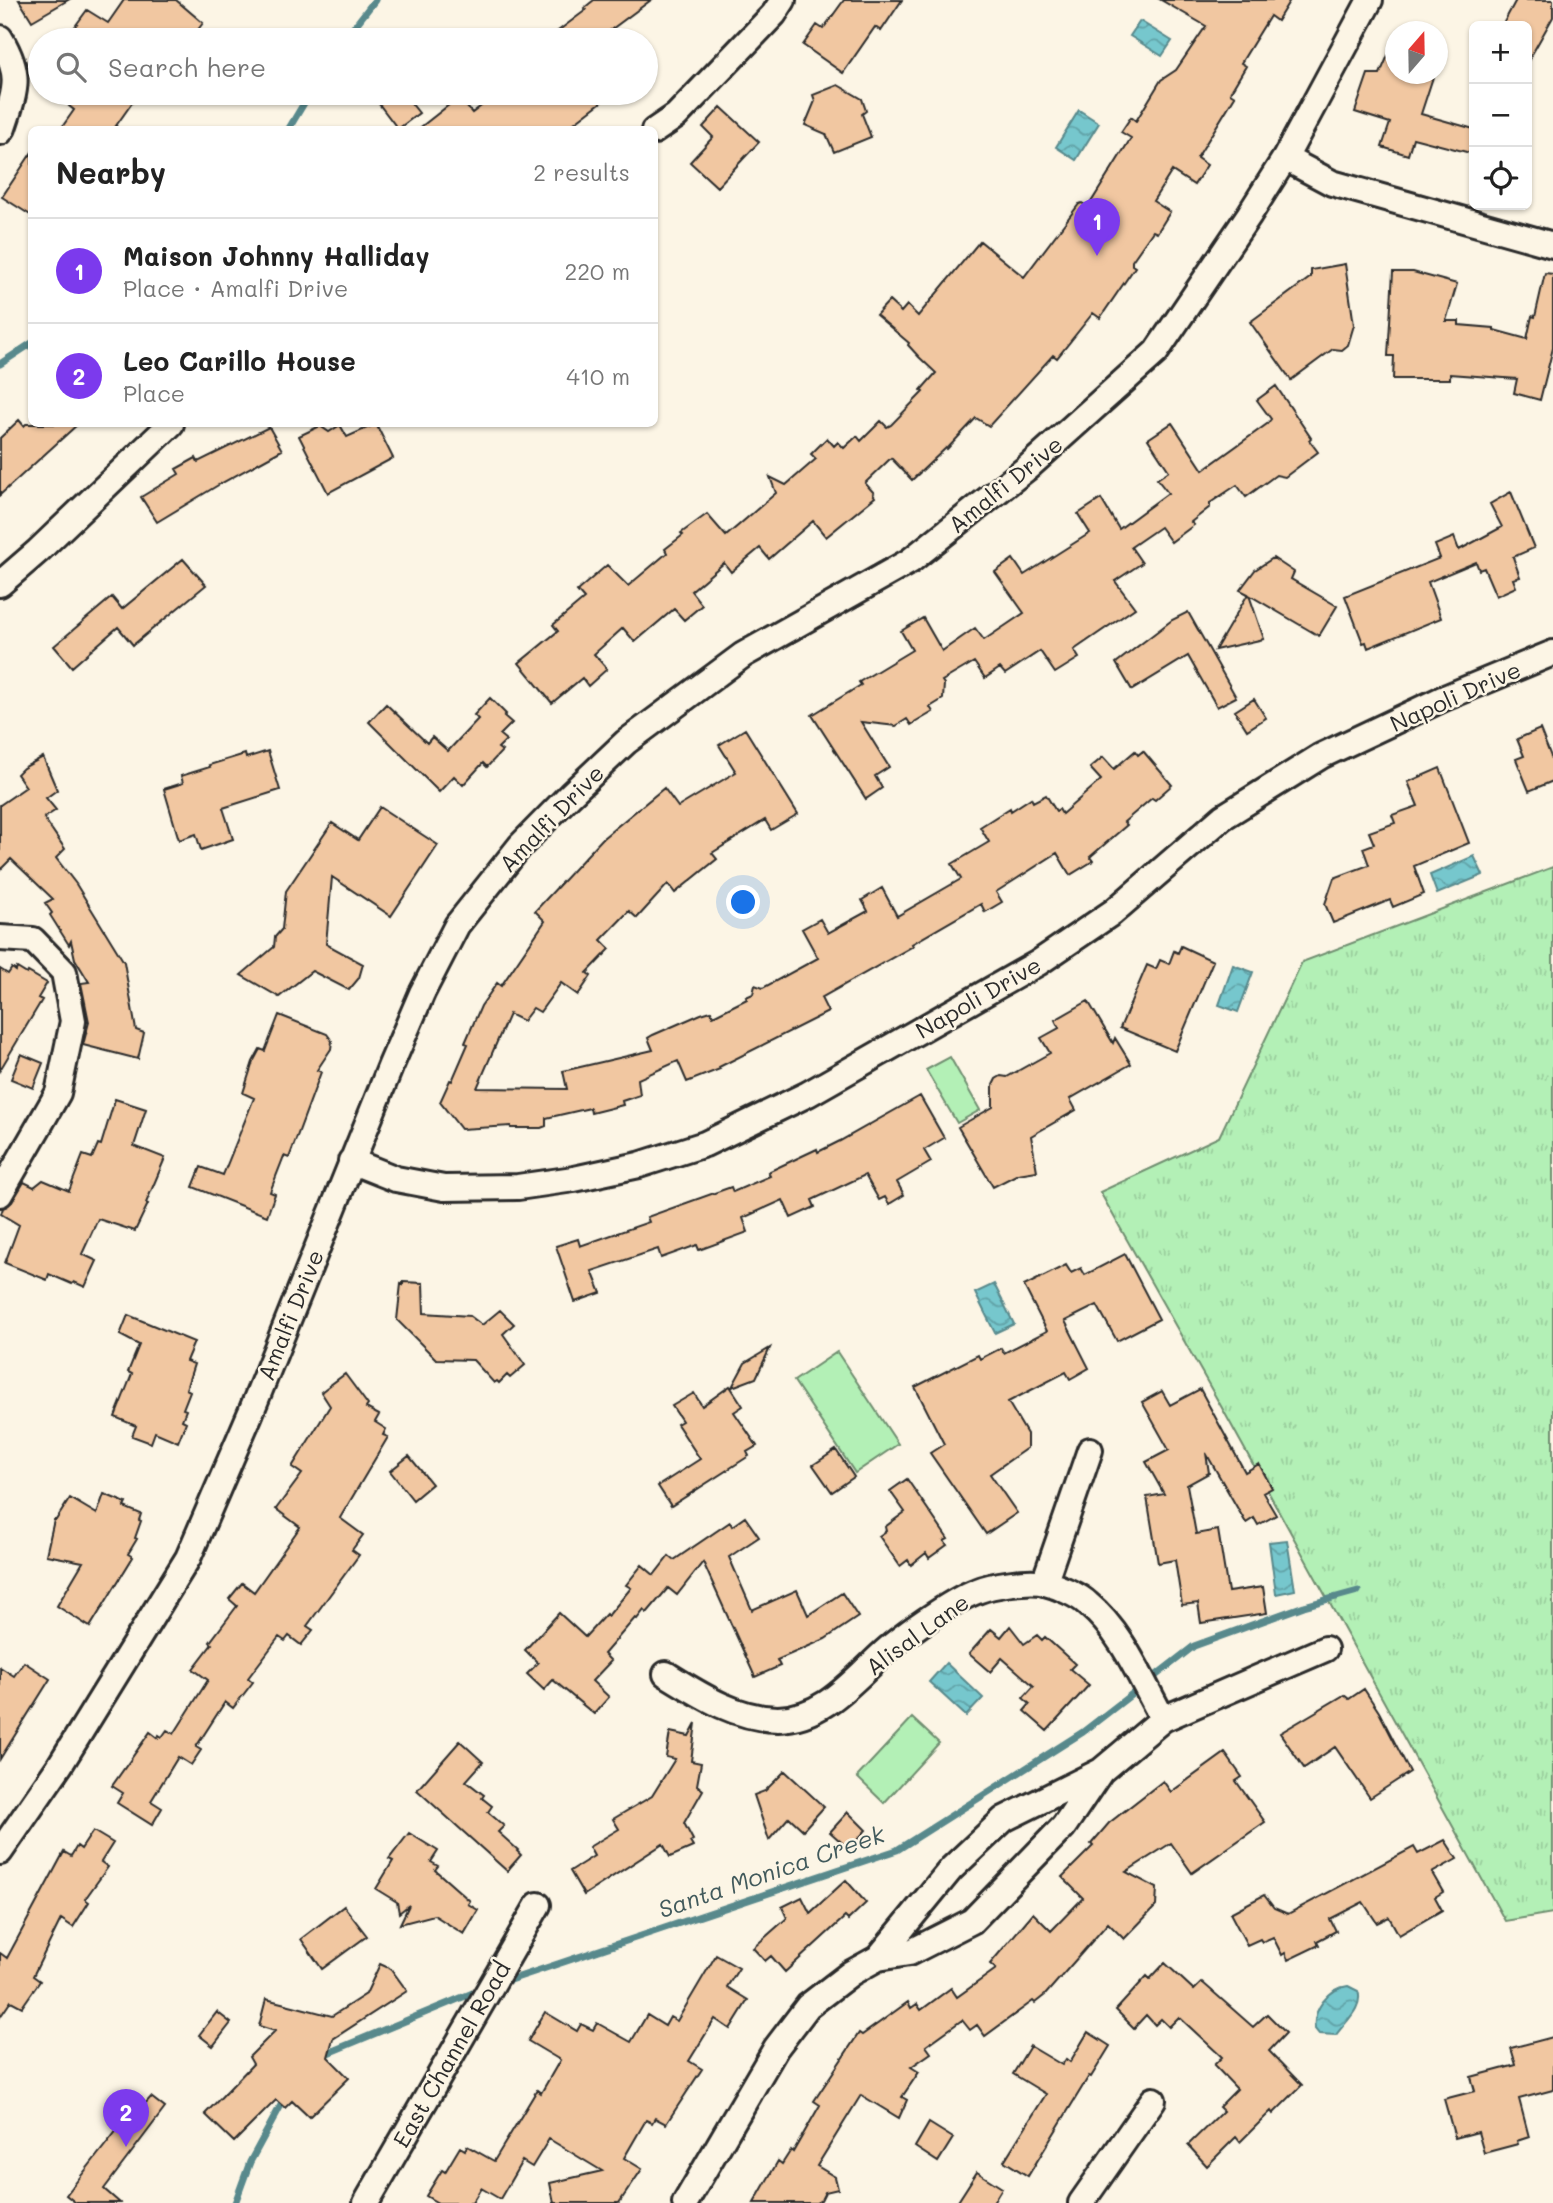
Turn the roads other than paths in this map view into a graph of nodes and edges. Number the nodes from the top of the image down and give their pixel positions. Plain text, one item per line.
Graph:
1 (783, 0) edge
2 (1370, 0) edge
3 (0, 38) edge
4 (658, 128) edge
5 (0, 131) edge
6 (1285, 158) junction
7 (1553, 245) edge
8 (168, 427) edge
9 (0, 584) edge
10 (1553, 653) edge
11 (0, 937) edge
12 (351, 1161) junction
13 (0, 1194) edge
14 (1090, 1450) dead end
15 (1044, 1583) junction
16 (1325, 1649) dead end
17 (666, 1674) dead end
18 (1163, 1719) junction
19 (1101, 1771) junction
20 (0, 1852) edge
21 (538, 1905) dead end
22 (878, 1958) junction
23 (1153, 2100) dead end
24 (366, 2203) edge
25 (685, 2203) edge
26 (1081, 2203) edge

1 - 4 street
2 - 6 street, Amalfi Drive
3 - 5 street
6 - 7 street
6 - 12 street, Amalfi Drive
8 - 9 street
10 - 12 street, Napoli Drive
11 - 13 street
12 - 20 street, Amalfi Drive
14 - 15 street
15 - 17 street, Alisal Lane
15 - 18 street, Alisal Lane
16 - 18 street
18 - 19 street
19 - 22 street
19 - 22 street
21 - 24 street, East Channel Road
22 - 25 street
23 - 26 street

